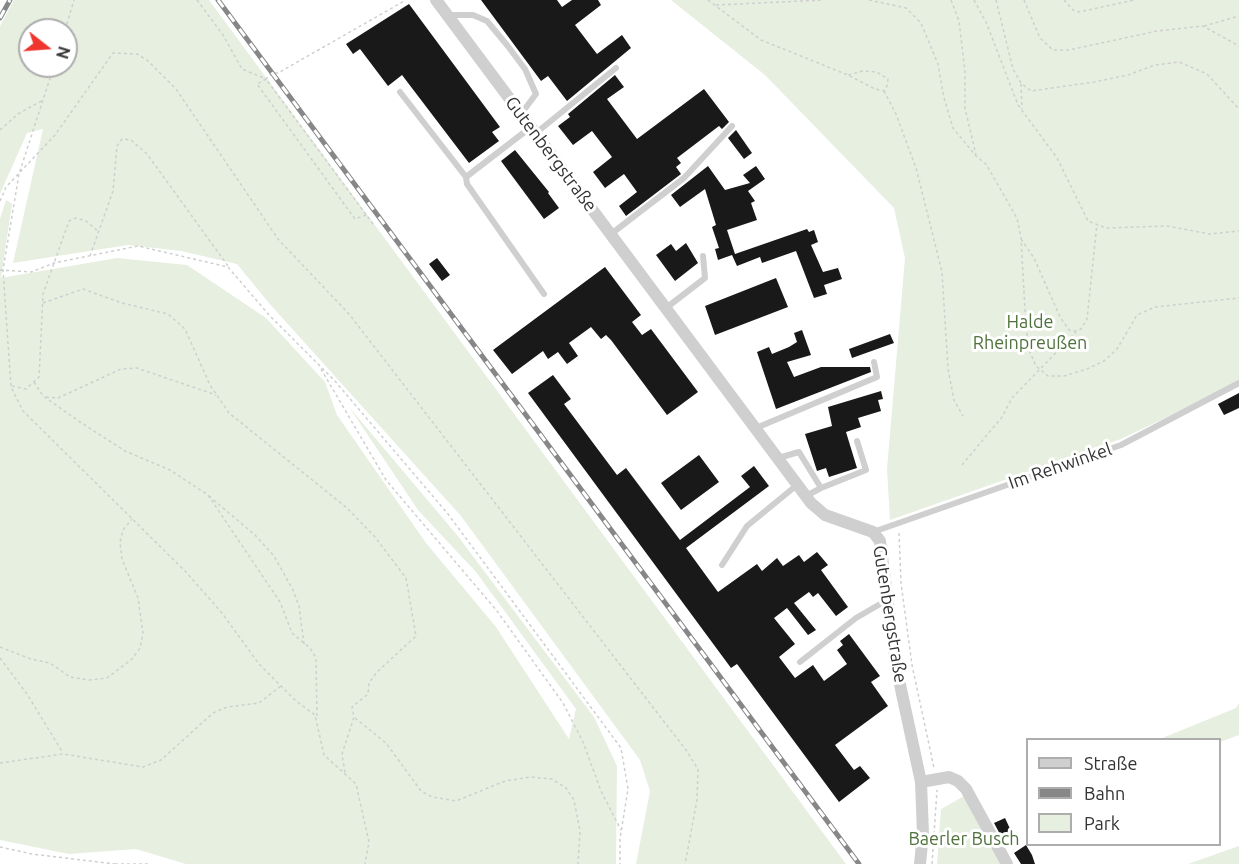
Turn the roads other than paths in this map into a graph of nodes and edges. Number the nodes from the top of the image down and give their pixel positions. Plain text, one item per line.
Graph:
1 (436, 0) edge
2 (447, 15) junction
3 (616, 68) dead end
4 (400, 92) dead end
5 (521, 114) junction
6 (732, 126) dead end
7 (533, 130) junction
8 (466, 177) junction
9 (611, 234) junction
10 (703, 256) dead end
11 (544, 294) dead end
12 (666, 308) junction
13 (874, 362) dead end
14 (1239, 383) edge
15 (756, 428) junction
16 (857, 441) dead end
17 (778, 458) junction
18 (798, 485) junction
19 (821, 488) junction
20 (806, 496) junction
21 (873, 532) junction
22 (722, 565) dead end
23 (887, 599) junction
24 (800, 662) dead end
25 (921, 782) junction
26 (920, 864) edge
27 (1007, 864) edge

1 - 2 street, Gutenbergstraße
2 - 5 street, Gutenbergstraße
2 - 5 lane
3 - 7 lane
4 - 8 lane
5 - 7 street, Gutenbergstraße
6 - 9 lane
7 - 8 lane
7 - 9 street, Gutenbergstraße
8 - 11 lane
9 - 12 street, Gutenbergstraße
10 - 12 lane
12 - 15 street, Gutenbergstraße
13 - 15 lane
14 - 21 lane, Im Rehwinkel
15 - 17 street, Gutenbergstraße
16 - 19 lane
17 - 18 street, Gutenbergstraße
17 - 19 lane
18 - 20 street, Gutenbergstraße
18 - 22 lane
19 - 20 lane
20 - 21 street, Gutenbergstraße
21 - 23 street, Gutenbergstraße
23 - 24 lane
23 - 25 street, Gutenbergstraße
25 - 26 street, Gutenbergstraße
25 - 27 street

